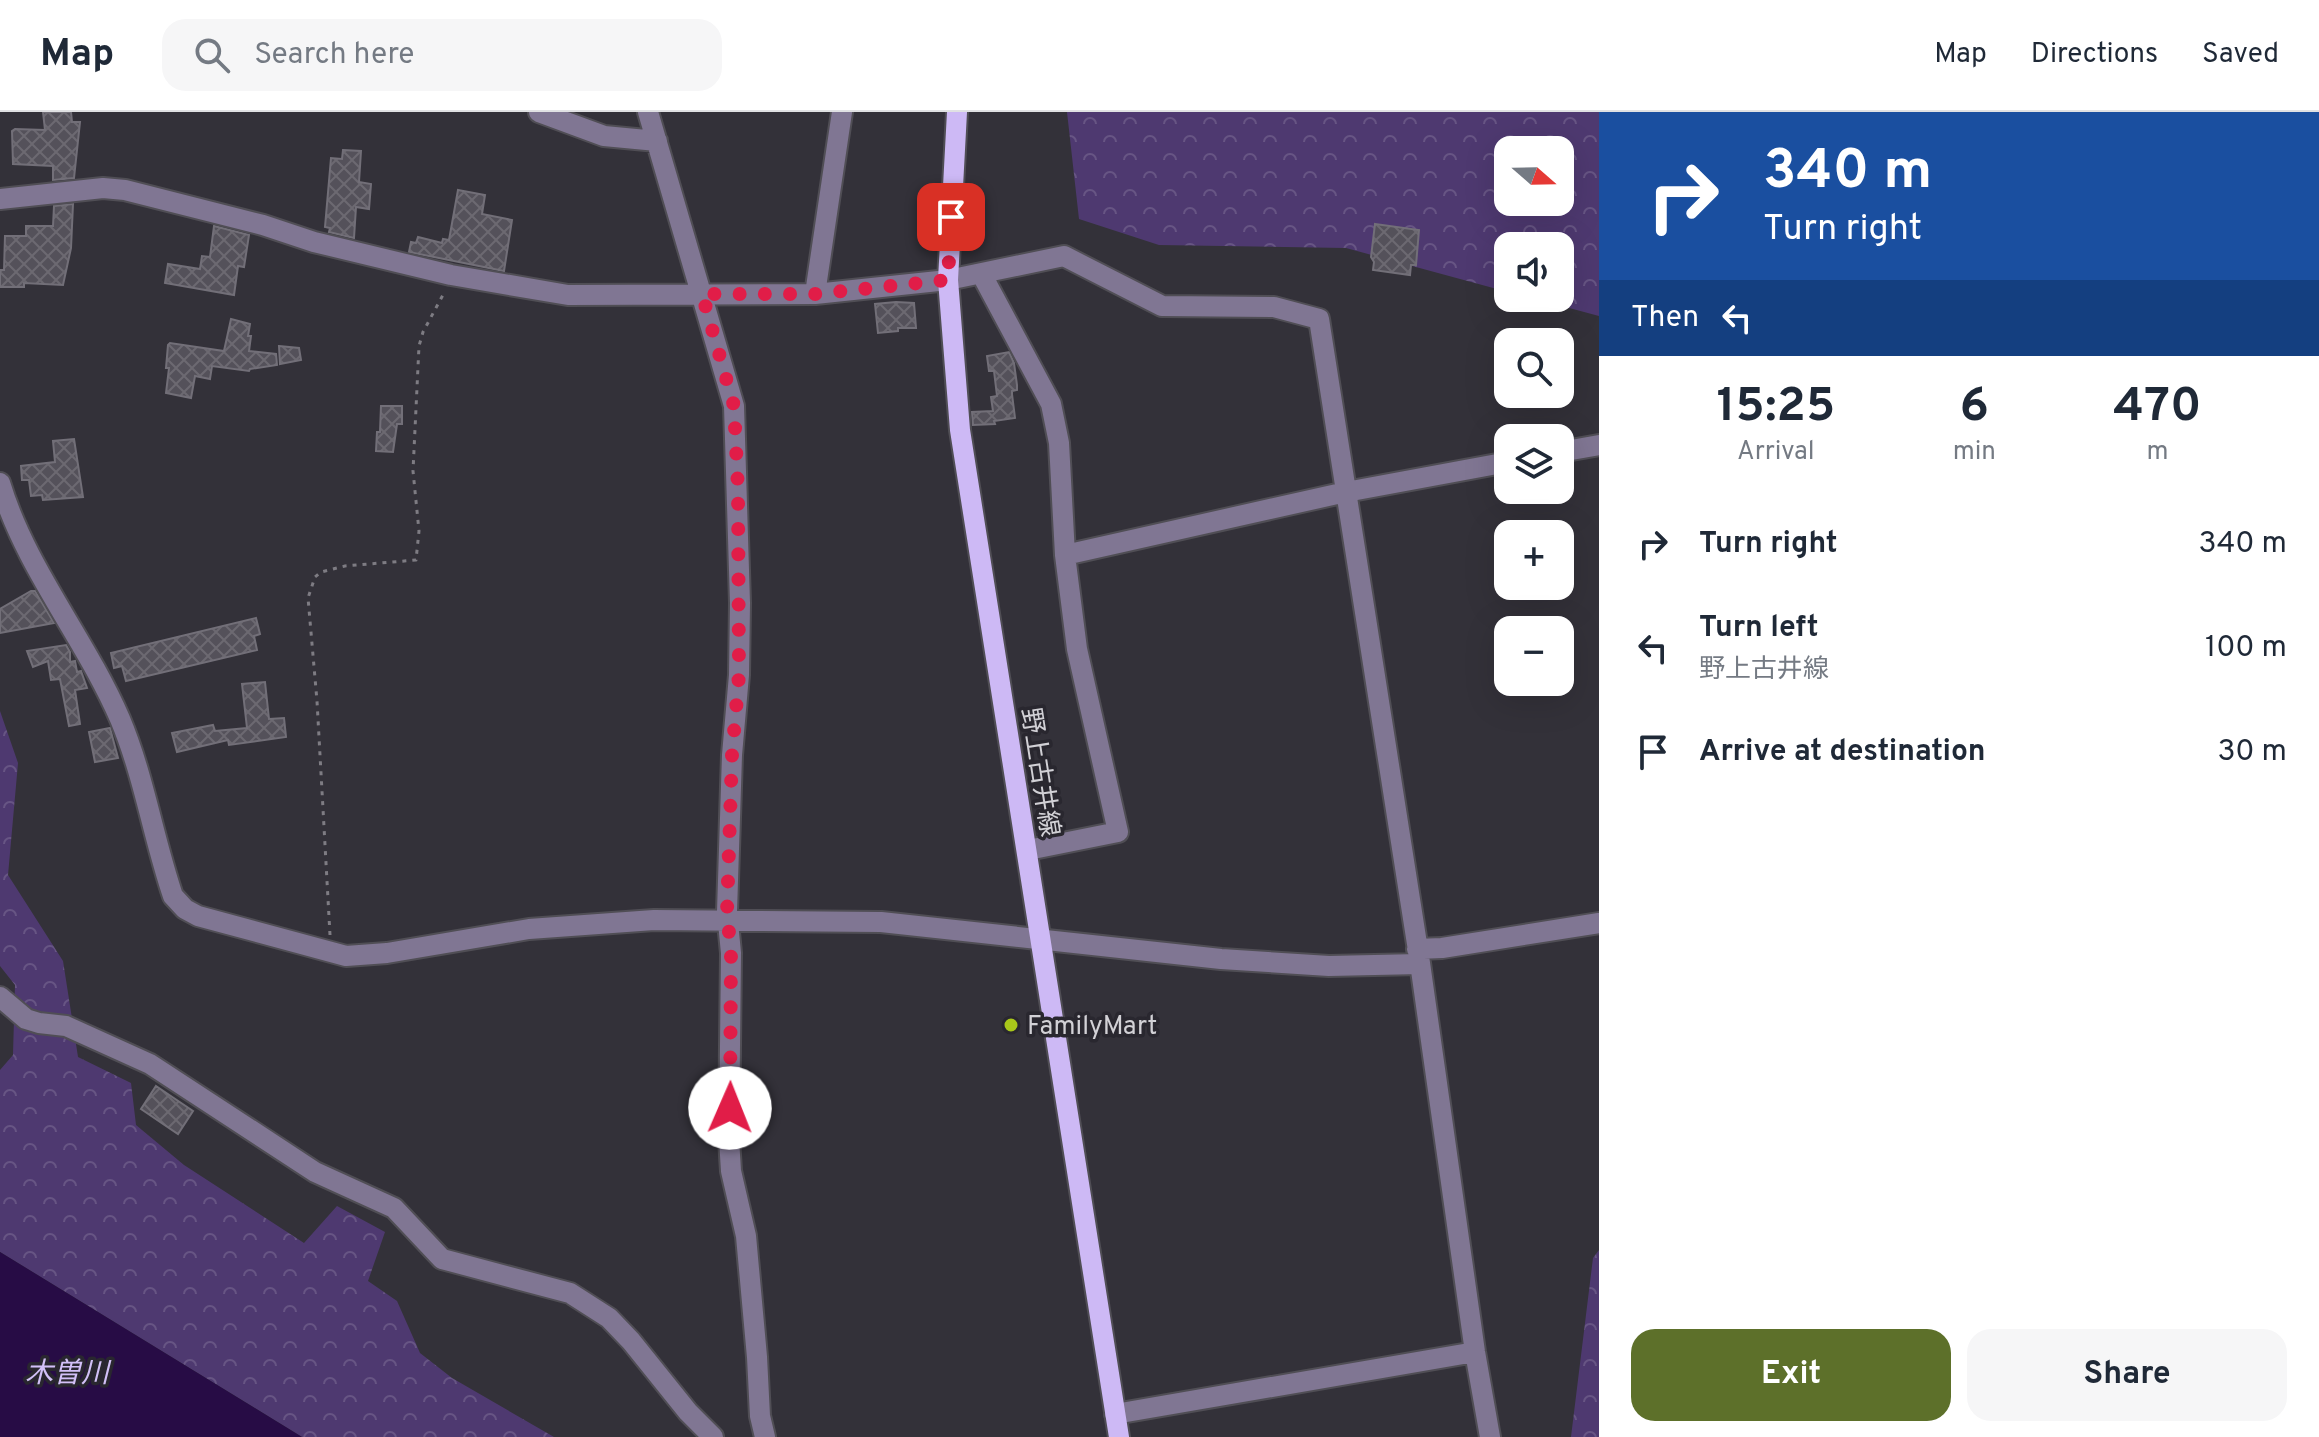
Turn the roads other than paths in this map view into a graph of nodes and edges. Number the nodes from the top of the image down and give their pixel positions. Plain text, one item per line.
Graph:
1 (539, 112) edge
2 (648, 112) edge
3 (842, 112) edge
4 (957, 112) edge
5 (657, 141) junction
6 (0, 199) edge
7 (982, 275) junction
8 (948, 280) junction
9 (702, 294) junction
10 (815, 294) junction
11 (1599, 445) edge
12 (1574, 449) edge
13 (1494, 465) edge
14 (0, 483) edge
15 (1346, 492) junction
16 (1065, 555) junction
17 (1028, 850) junction
18 (728, 922) junction
19 (1599, 923) edge
20 (1042, 940) junction
21 (1419, 956) junction
22 (0, 997) edge
23 (1475, 1352) junction
24 (1115, 1414) junction
25 (713, 1437) edge
26 (765, 1437) edge
27 (1119, 1437) edge
28 (1490, 1437) edge

1 - 5 street
2 - 5 street
3 - 10 street
4 - 8 main road, 野上古井線
5 - 9 street
6 - 9 street
7 - 8 street
7 - 15 street
7 - 16 street
8 - 10 street
8 - 17 main road, 野上古井線
9 - 10 street
9 - 18 street
11 - 12 street
13 - 15 street
14 - 18 street
15 - 16 street
15 - 21 street
16 - 17 street
17 - 20 main road, 野上古井線
18 - 20 street
18 - 26 street
19 - 21 street
20 - 21 street
20 - 24 main road, 野上古井線
21 - 23 street
22 - 25 street
23 - 24 street
23 - 28 street
24 - 27 main road, 野上古井線

